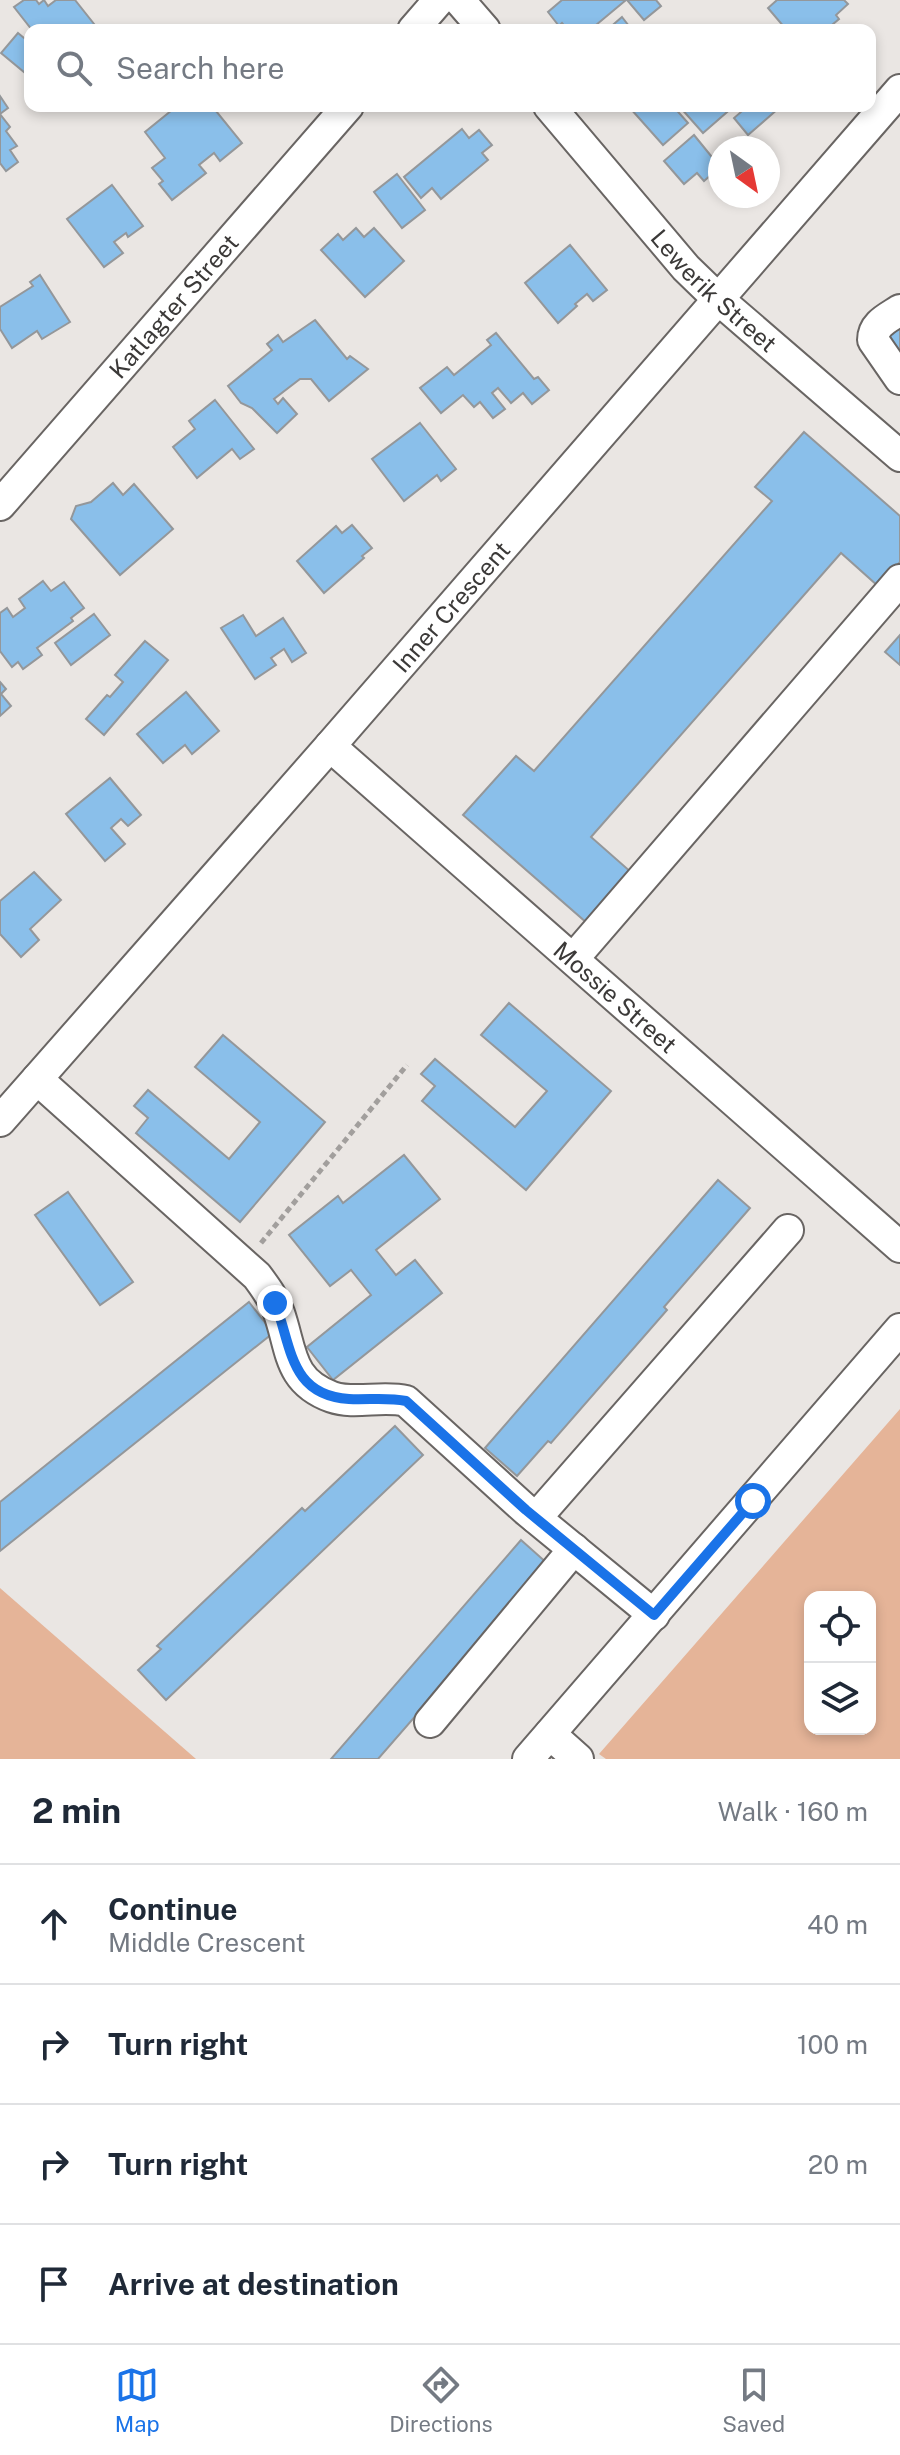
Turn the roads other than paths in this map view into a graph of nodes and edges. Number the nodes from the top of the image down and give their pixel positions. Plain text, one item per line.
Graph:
1 (439, 0) edge
2 (459, 0) edge
3 (418, 24) edge
4 (480, 24) edge
5 (900, 90) edge
6 (343, 112) edge
7 (554, 112) edge
8 (718, 299) junction
9 (900, 310) edge
10 (900, 379) edge
11 (900, 456) edge
12 (0, 505) edge
13 (900, 580) edge
14 (330, 746) junction
15 (573, 959) junction
16 (37, 1079) junction
17 (0, 1121) edge
18 (788, 1230) dead end
19 (900, 1247) edge
20 (900, 1329) edge
21 (536, 1518) junction
22 (574, 1549) junction
23 (654, 1615) junction
24 (430, 1722) dead end
25 (550, 1734) junction
26 (528, 1759) edge
27 (578, 1759) edge

1 - 3 street
2 - 4 street
5 - 8 street, Inner Crescent
6 - 12 street, Katlagter Street
7 - 8 street, Lewerik Street
8 - 11 street, Lewerik Street
8 - 14 street, Inner Crescent
9 - 10 street
13 - 15 street
14 - 15 street, Mossie Street
14 - 16 street, Inner Crescent
15 - 19 street, Mossie Street
16 - 17 street, Inner Crescent
16 - 21 street
18 - 21 street
20 - 23 street
21 - 22 street
22 - 23 street
22 - 24 street
23 - 25 street
25 - 26 street
25 - 27 street

